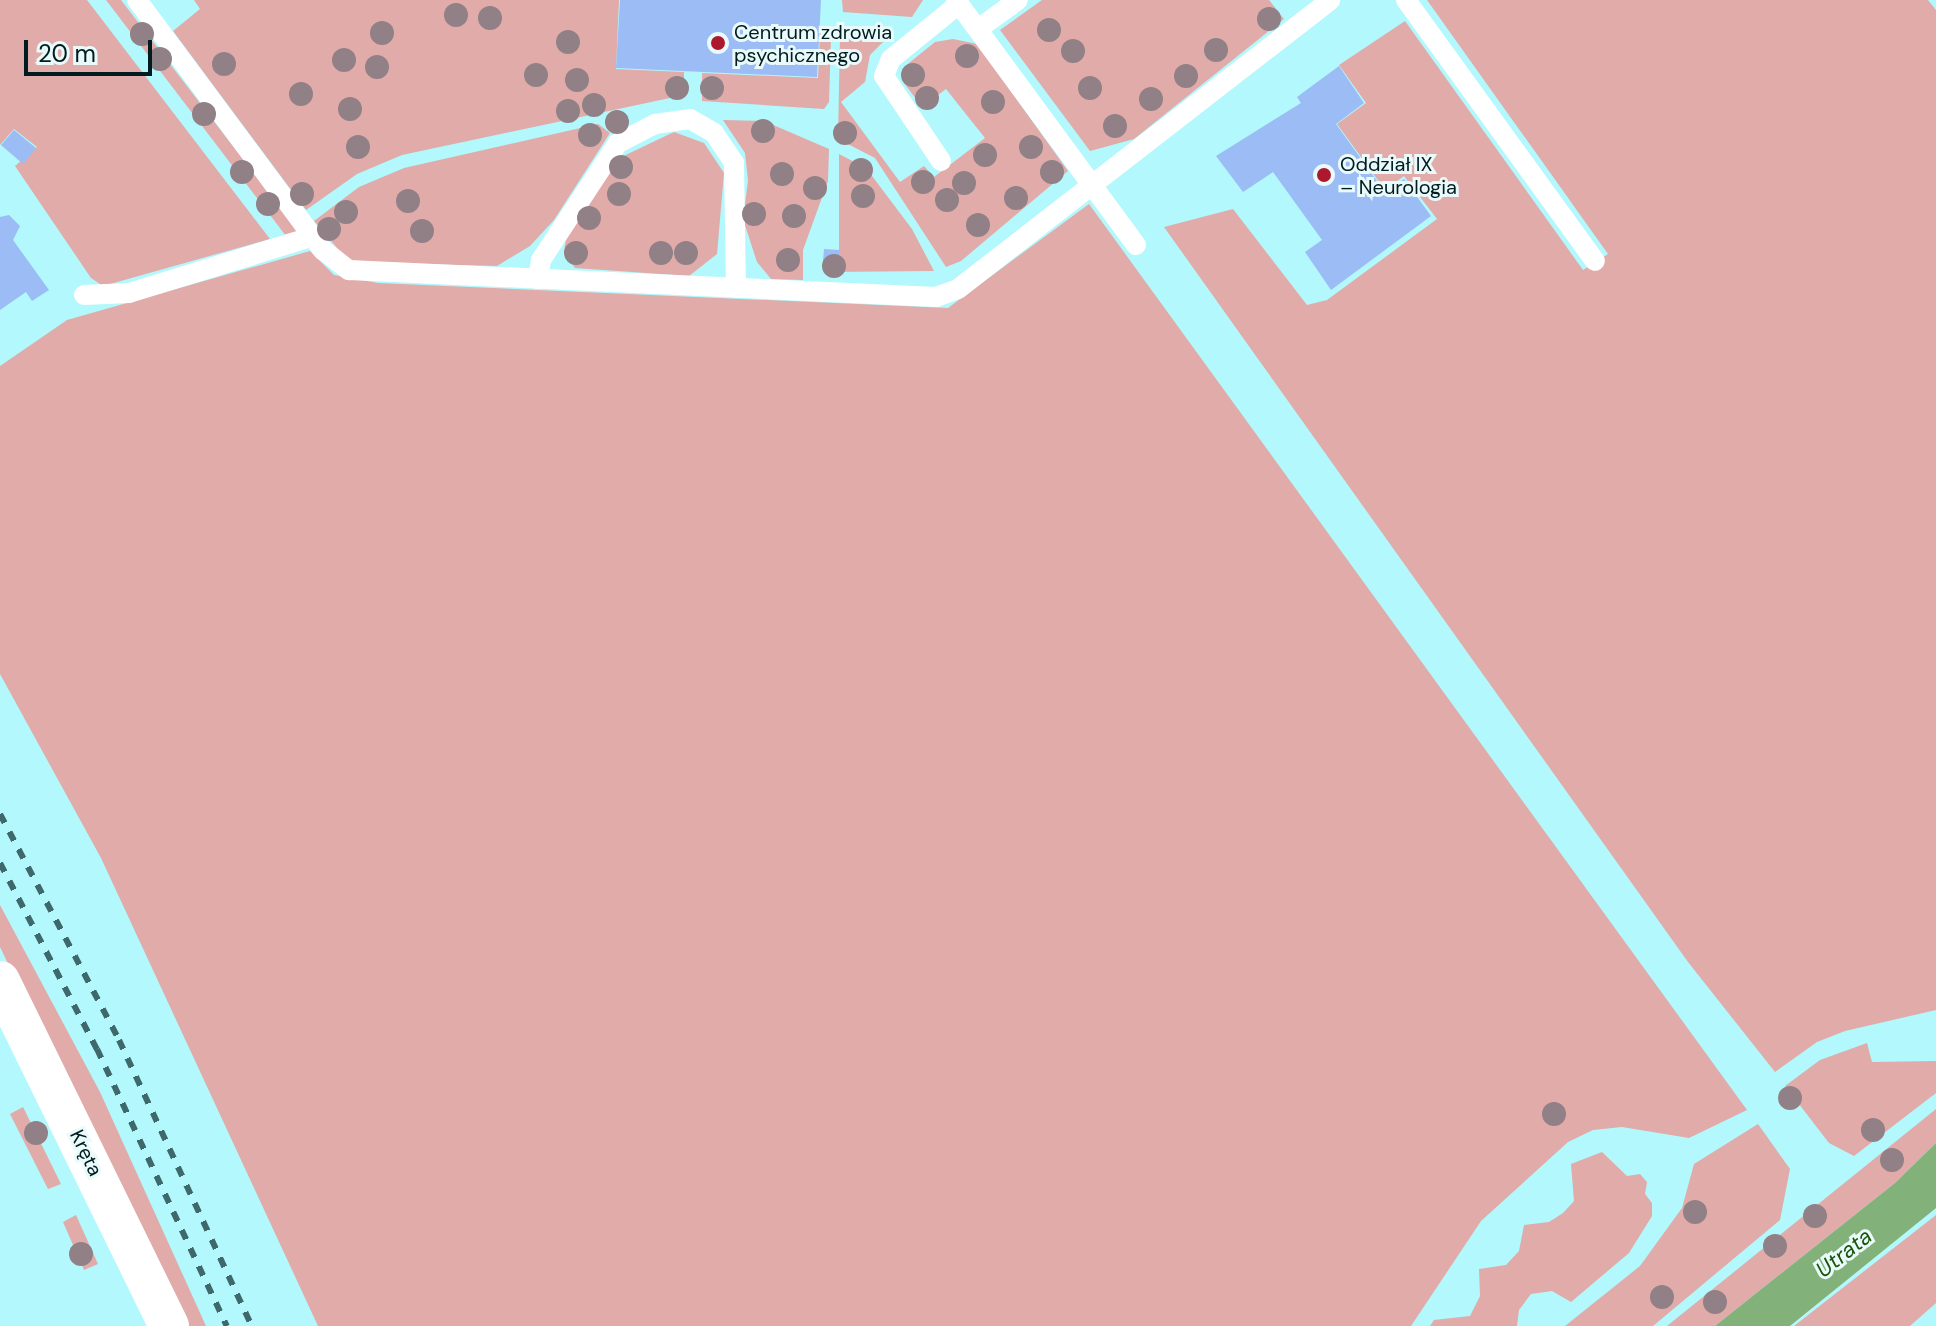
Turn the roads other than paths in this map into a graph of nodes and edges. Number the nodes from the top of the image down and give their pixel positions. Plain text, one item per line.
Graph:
1 (137, 0) edge
2 (1018, 0) edge
3 (1330, 0) edge
4 (1406, 0) edge
5 (958, 2) edge
6 (978, 29) junction
7 (941, 161) dead end
8 (1091, 183) junction
9 (314, 236) junction
10 (1136, 245) dead end
11 (1595, 261) dead end
12 (538, 279) junction
13 (736, 288) junction
14 (84, 295) dead end
15 (0, 981) edge
16 (169, 1326) edge

1 - 9 lane
2 - 6 lane
3 - 8 lane
4 - 11 lane
5 - 6 lane
5 - 7 lane
6 - 8 lane
8 - 10 lane
8 - 13 lane
9 - 12 lane
9 - 14 lane
12 - 13 lane
12 - 13 lane
15 - 16 street, Kręta

